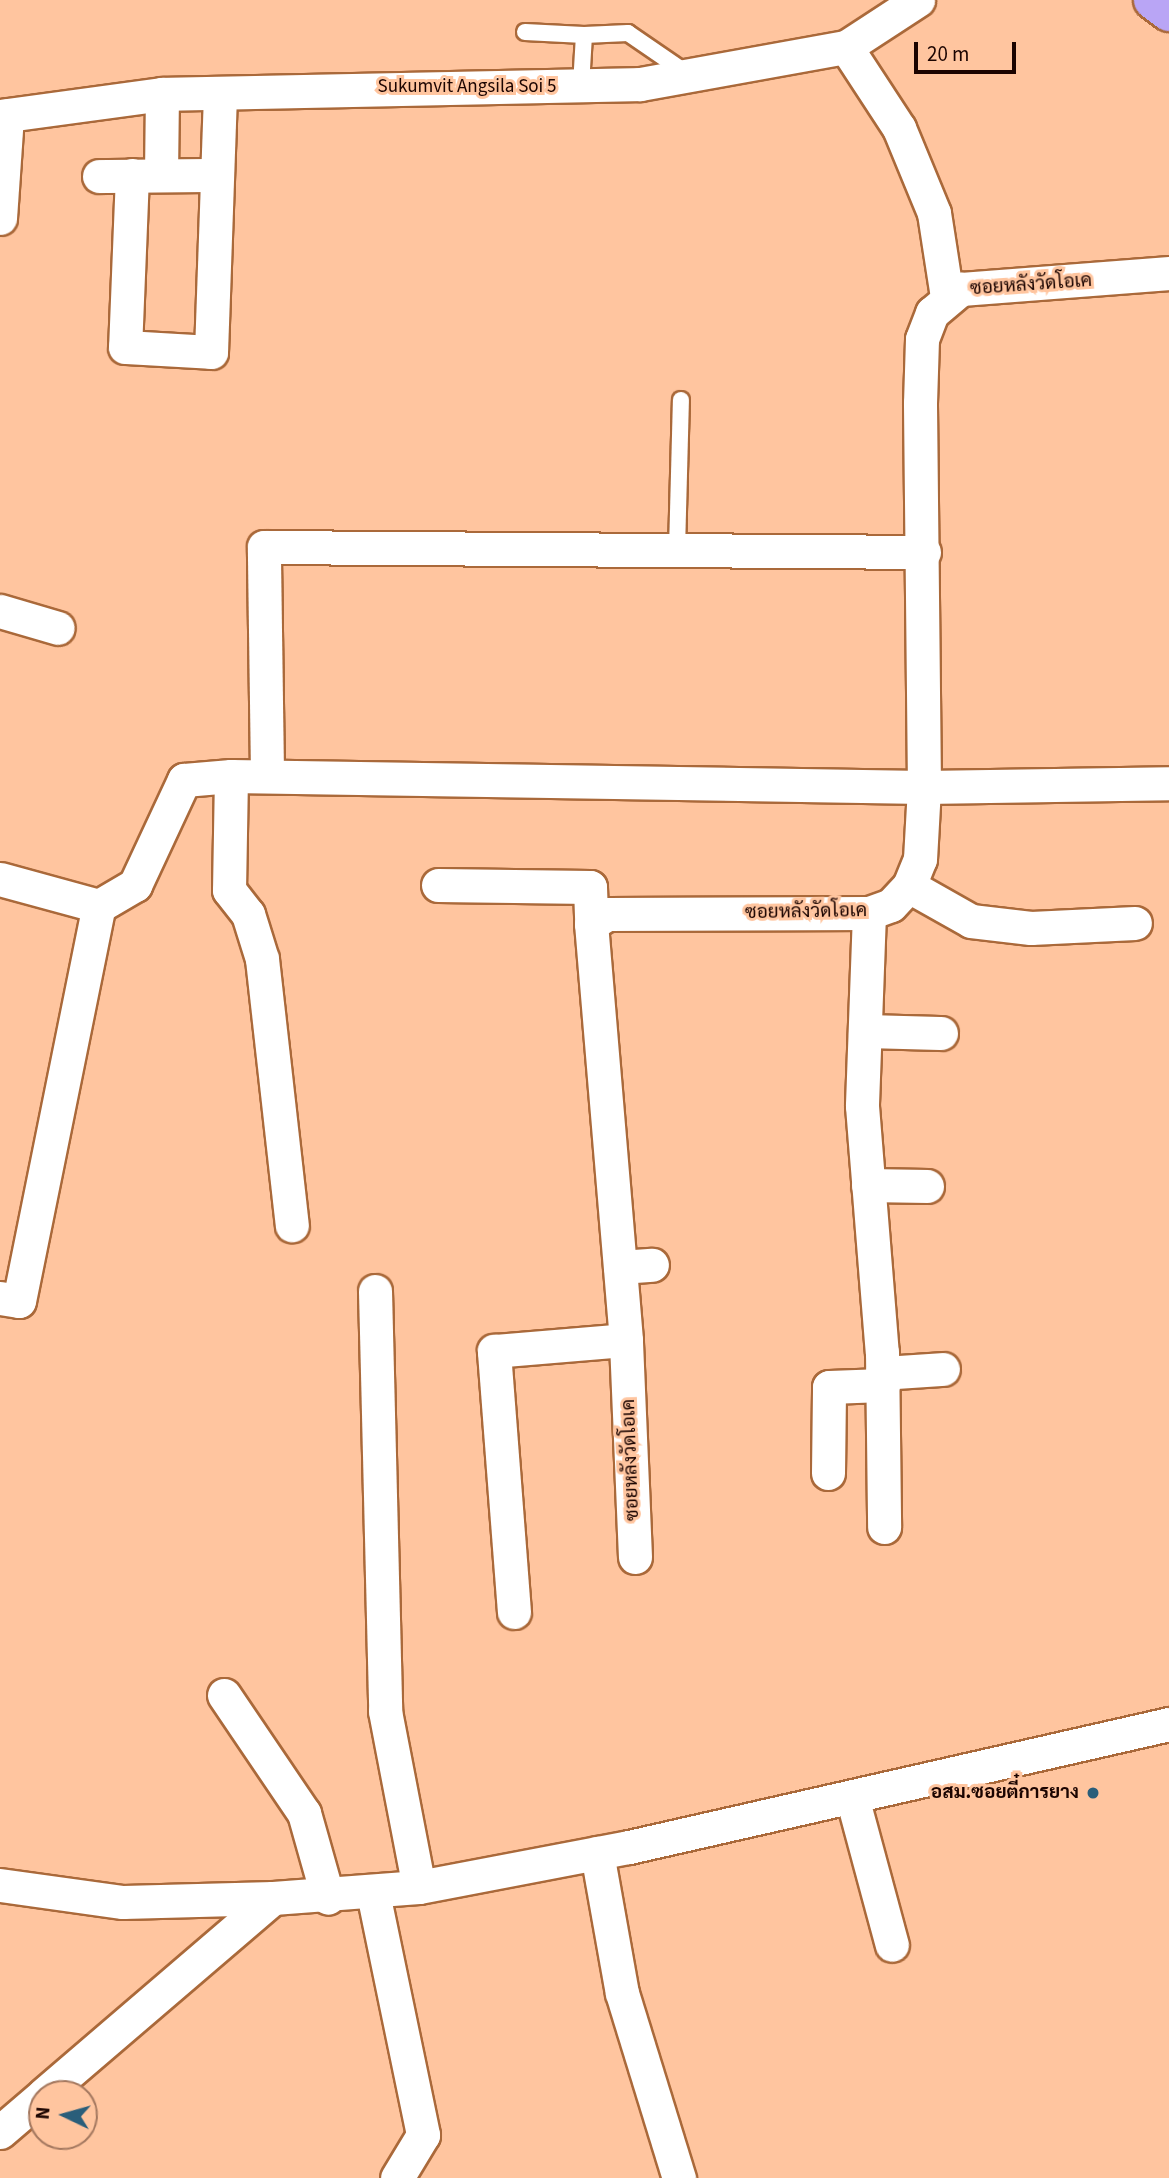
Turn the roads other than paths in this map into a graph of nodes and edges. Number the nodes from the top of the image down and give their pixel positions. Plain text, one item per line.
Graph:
1 (918, 0) edge
2 (1153, 0) edge
3 (1169, 12) edge
4 (525, 32) dead end
5 (584, 35) junction
6 (846, 47) junction
7 (689, 75) junction
8 (581, 86) junction
9 (162, 93) junction
10 (220, 93) junction
11 (4, 116) edge
12 (146, 175) junction
13 (216, 175) junction
14 (99, 176) dead end
15 (0, 218) edge
16 (1169, 273) edge
17 (947, 298) junction
18 (681, 400) dead end
19 (677, 550) junction
20 (924, 552) junction
21 (0, 611) edge
22 (58, 628) dead end
23 (267, 773) junction
24 (231, 776) junction
25 (1169, 783) edge
26 (924, 787) junction
27 (0, 879) edge
28 (438, 885) dead end
29 (909, 886) junction
30 (99, 906) junction
31 (869, 914) junction
32 (1135, 923) dead end
33 (591, 924) junction
34 (865, 1031) junction
35 (940, 1033) dead end
36 (868, 1185) junction
37 (927, 1186) dead end
38 (292, 1224) dead end
39 (375, 1291) dead end
40 (0, 1298) edge
41 (626, 1340) junction
42 (943, 1368) dead end
43 (883, 1379) junction
44 (828, 1473) dead end
45 (884, 1527) dead end
46 (635, 1557) dead end
47 (514, 1612) dead end
48 (224, 1695) dead end
49 (1169, 1724) edge
50 (852, 1797) junction
51 (597, 1853) junction
52 (0, 1885) edge
53 (418, 1887) junction
54 (373, 1893) junction
55 (273, 1898) junction
56 (328, 1898) junction
57 (892, 1945) dead end
58 (61, 2080) edge
59 (28, 2108) edge
60 (0, 2132) edge
61 (397, 2178) edge
62 (679, 2178) edge

1 - 6 street, Sukumvit Angsila Soi 5
2 - 3 highway
4 - 5 lane
5 - 7 lane
5 - 8 lane
6 - 7 street, Sukumvit Angsila Soi 5
6 - 17 street
7 - 8 street, Sukumvit Angsila Soi 5
8 - 10 street, Sukumvit Angsila Soi 5
9 - 10 street, Sukumvit Angsila Soi 5
9 - 11 street, Sukumvit Angsila Soi 5
9 - 12 street
10 - 13 street
11 - 15 street
12 - 13 street
12 - 13 street
12 - 14 street
16 - 17 street, ซอยหลังวัดโอเค
17 - 20 street, ซอยหลังวัดโอเค
18 - 19 lane
19 - 20 street
19 - 23 street
20 - 26 street, ซอยหลังวัดโอเค
21 - 22 street
23 - 24 street
23 - 26 street
24 - 30 street
24 - 38 street
25 - 26 street
26 - 29 street, ซอยหลังวัดโอเค
27 - 30 street
28 - 33 street
29 - 31 street, ซอยหลังวัดโอเค
29 - 32 street
30 - 40 street
31 - 33 street, ซอยหลังวัดโอเค
31 - 34 street
33 - 41 street, ซอยหลังวัดโอเค
34 - 35 street
34 - 36 street
36 - 37 street
36 - 43 street
39 - 53 street
41 - 46 street, ซอยหลังวัดโอเค
41 - 47 street
42 - 43 street
43 - 44 street
43 - 45 street
48 - 56 street
49 - 50 street
50 - 51 street
50 - 57 street
51 - 53 street
51 - 62 street
52 - 55 street
53 - 54 street
54 - 56 street
54 - 61 street
55 - 56 street
55 - 58 street
59 - 60 street

